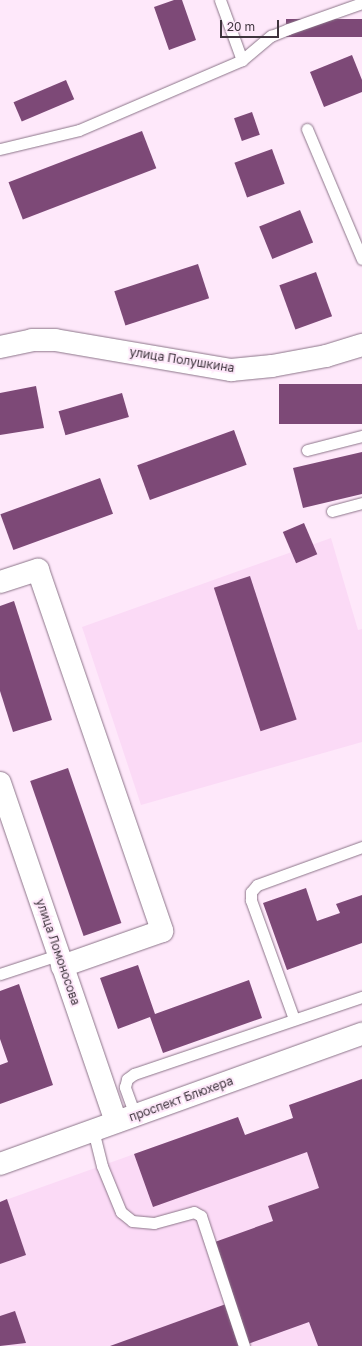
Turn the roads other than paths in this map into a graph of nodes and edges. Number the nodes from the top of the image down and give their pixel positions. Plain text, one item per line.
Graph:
1 (220, 0) edge
2 (362, 3) edge
3 (242, 60) junction
4 (307, 129) dead end
5 (0, 149) edge
6 (362, 259) edge
7 (362, 345) edge
8 (0, 347) edge
9 (362, 436) edge
10 (307, 450) dead end
11 (362, 503) edge
12 (332, 511) dead end
13 (0, 582) edge
14 (0, 785) edge
15 (362, 847) edge
16 (60, 960) junction
17 (0, 974) edge
18 (362, 997) edge
19 (294, 1019) junction
20 (362, 1034) edge
21 (125, 1119) junction
22 (93, 1130) junction
23 (0, 1164) edge
24 (244, 1346) edge

1 - 3 lane
2 - 3 lane
3 - 5 lane
4 - 6 lane
7 - 8 street, улица Полушкина
9 - 10 lane
11 - 12 lane
13 - 16 street
14 - 16 street, улица Ломоносова
15 - 19 lane
16 - 17 lane
16 - 21 street, улица Ломоносова
18 - 19 lane
19 - 21 lane
20 - 21 street, проспект Блюхера
21 - 22 street, проспект Блюхера
22 - 23 street, проспект Блюхера
22 - 24 lane

